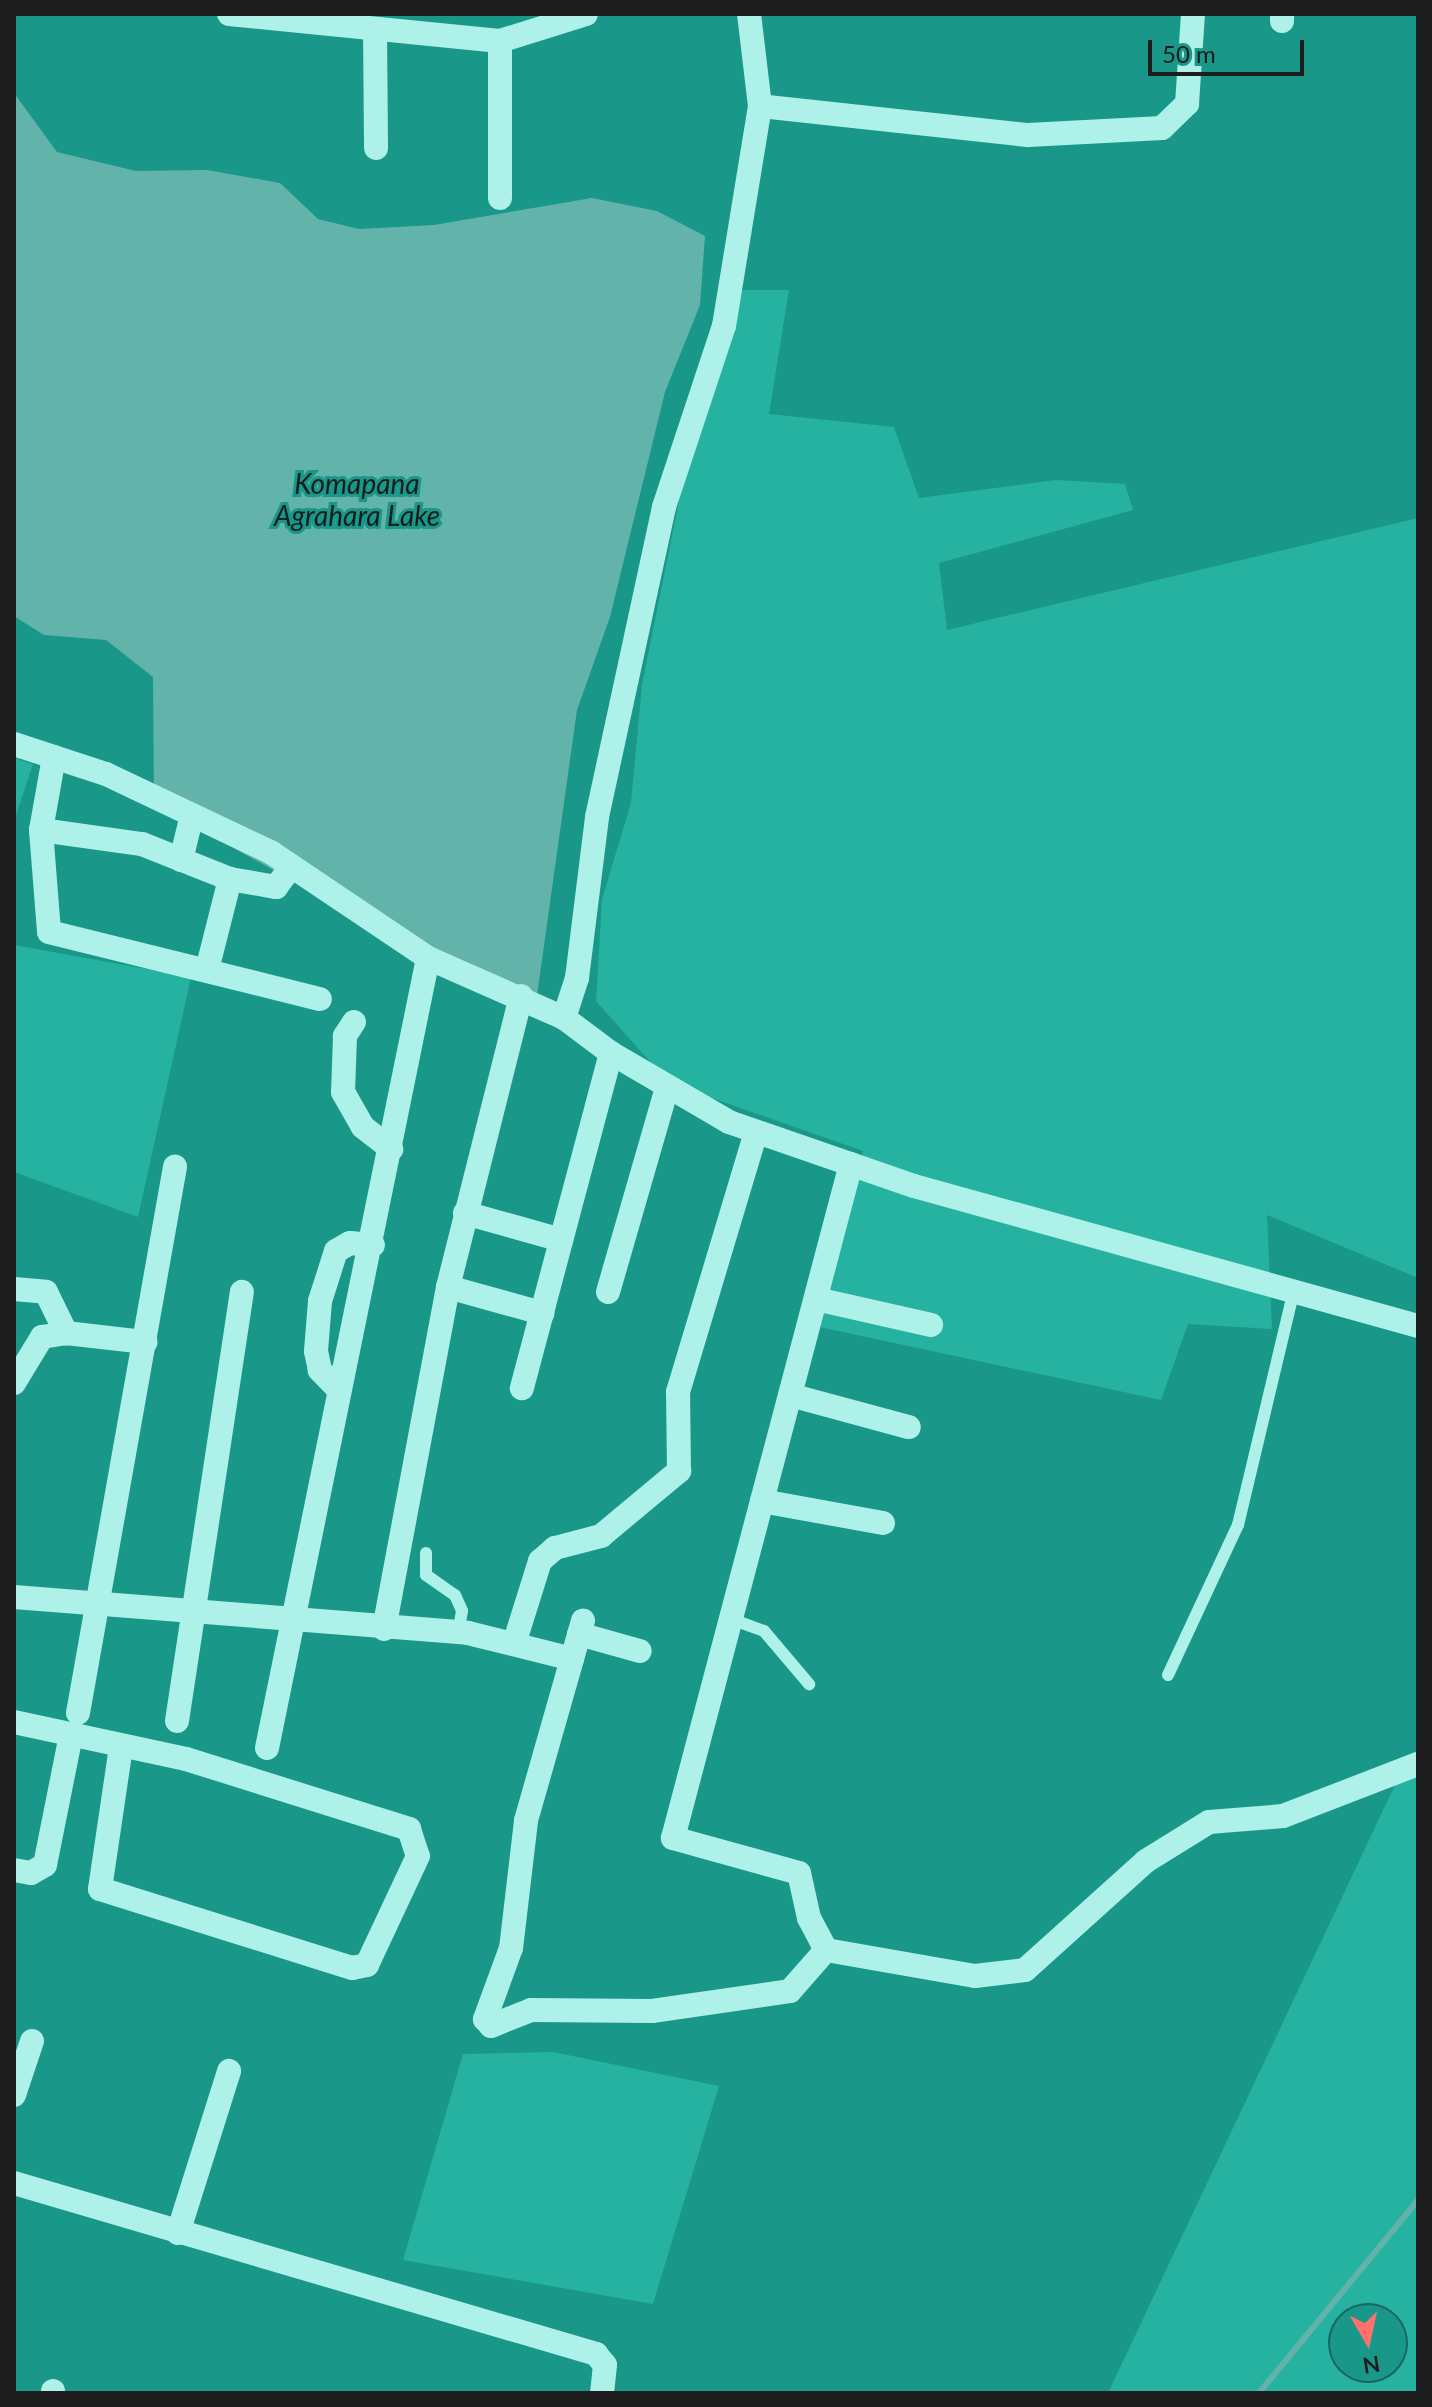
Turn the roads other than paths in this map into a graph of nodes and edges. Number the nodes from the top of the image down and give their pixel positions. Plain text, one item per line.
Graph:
1 (229, 14) edge
2 (586, 14) edge
3 (749, 14) edge
4 (1193, 14) edge
5 (375, 29) junction
6 (500, 41) junction
7 (760, 106) junction
8 (376, 148) dead end
9 (500, 198) dead end
10 (14, 744) edge
11 (54, 757) junction
12 (192, 815) junction
13 (41, 830) junction
14 (181, 860) junction
15 (292, 866) junction
16 (230, 879) junction
17 (428, 958) junction
18 (207, 970) junction
19 (521, 996) junction
20 (320, 999) dead end
21 (564, 1018) junction
22 (354, 1022) dead end
23 (611, 1053) junction
24 (667, 1088) junction
25 (756, 1132) junction
26 (391, 1149) junction
27 (851, 1164) junction
28 (175, 1167) dead end
29 (465, 1213) junction
30 (561, 1240) junction
31 (373, 1245) junction
32 (448, 1287) junction
33 (14, 1289) edge
34 (242, 1292) dead end
35 (608, 1292) dead end
36 (1293, 1295) junction
37 (816, 1299) junction
38 (542, 1313) junction
39 (931, 1325) dead end
40 (1418, 1326) edge
41 (66, 1333) junction
42 (145, 1342) junction
43 (14, 1383) edge
44 (522, 1388) dead end
45 (339, 1390) junction
46 (790, 1395) junction
47 (909, 1427) dead end
48 (762, 1501) junction
49 (883, 1523) dead end
50 (426, 1553) dead end
51 (14, 1597) edge
52 (101, 1603) junction
53 (196, 1611) junction
54 (290, 1615) junction
55 (731, 1619) junction
56 (384, 1629) junction
57 (458, 1633) junction
58 (514, 1644) junction
59 (640, 1651) dead end
60 (572, 1659) junction
61 (1168, 1675) dead end
62 (809, 1684) dead end
63 (177, 1721) dead end
64 (14, 1722) edge
65 (75, 1724) junction
66 (121, 1747) junction
67 (267, 1748) dead end
68 (1418, 1764) edge
69 (14, 1870) edge
70 (826, 1950) junction
71 (32, 2041) dead end
72 (229, 2071) dead end
73 (14, 2095) edge
74 (14, 2183) edge
75 (178, 2233) junction
76 (602, 2393) edge

1 - 5 street
2 - 6 street
3 - 7 street
4 - 7 street
5 - 6 street
5 - 8 street
6 - 9 street
7 - 21 street
10 - 11 street
11 - 12 street
11 - 13 street
12 - 14 street
12 - 15 street
13 - 14 street
13 - 18 street
14 - 16 street
15 - 16 street
15 - 17 street
16 - 18 street
17 - 19 street
17 - 26 street
18 - 20 street
19 - 21 street
19 - 29 street
21 - 23 street
22 - 26 street
23 - 24 street
23 - 30 street
24 - 25 street
24 - 35 street
25 - 27 street
25 - 58 street
26 - 31 street
27 - 36 street
27 - 37 street
28 - 42 street
29 - 30 street
29 - 32 street
30 - 38 street
31 - 45 street
31 - 45 street
32 - 38 street
32 - 56 street
33 - 41 street
34 - 53 street
36 - 40 street
36 - 61 lane
37 - 39 street
37 - 46 street
38 - 44 street
41 - 42 street
41 - 43 street
42 - 52 street
45 - 54 street
46 - 47 street
46 - 48 street
48 - 49 street
48 - 55 street
50 - 57 lane
51 - 52 street
52 - 53 street
52 - 65 street
53 - 54 street
53 - 63 street
54 - 56 street
54 - 67 street
55 - 62 lane
55 - 70 street
56 - 57 street
57 - 58 street
58 - 60 street
59 - 60 street
60 - 70 street
64 - 65 street
65 - 66 street
65 - 69 street
66 - 66 street
68 - 70 street
71 - 73 street
72 - 75 street
74 - 75 street
75 - 76 street

